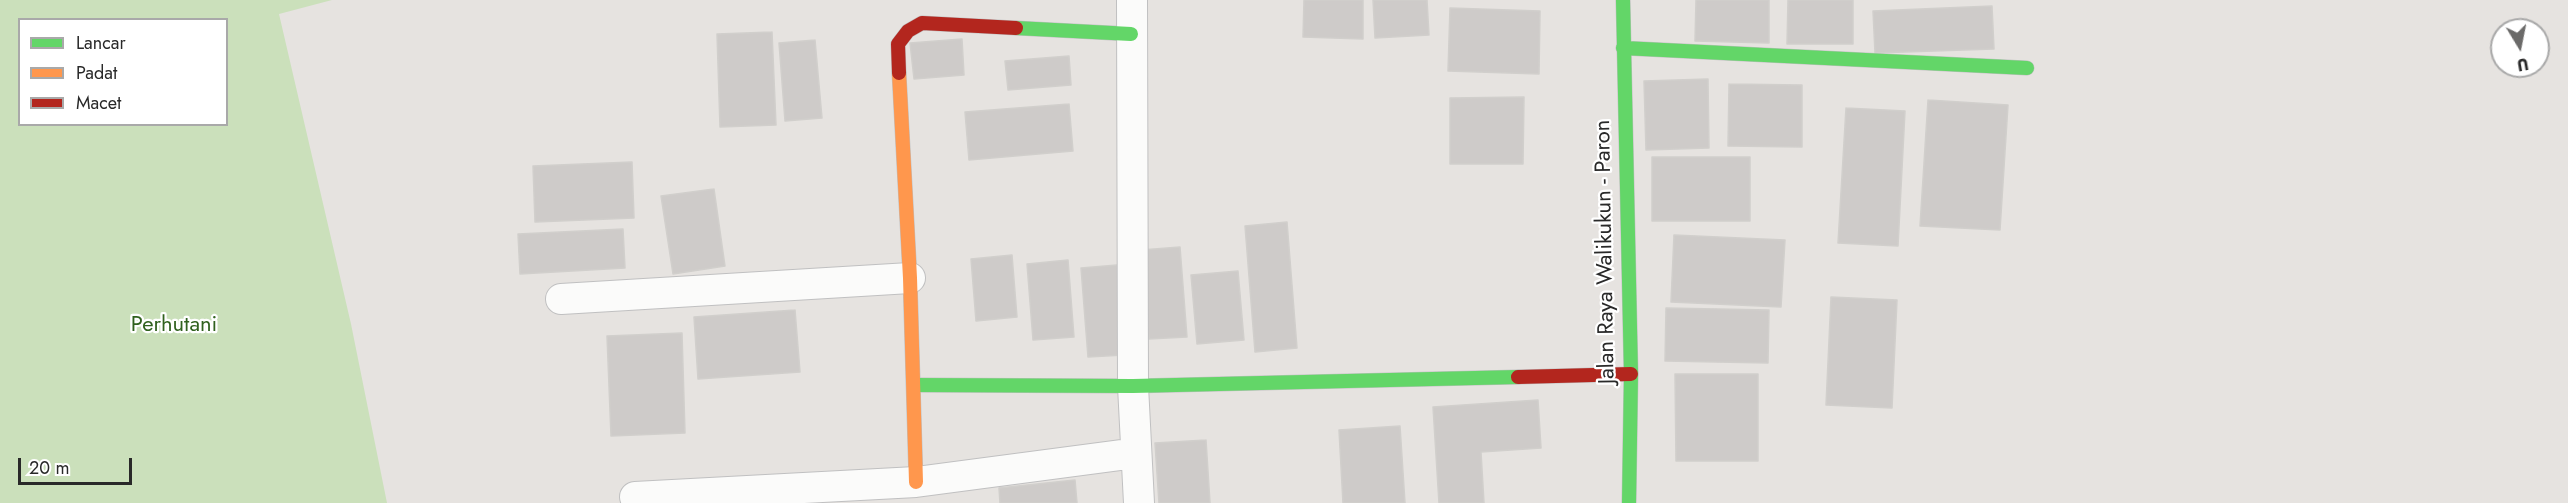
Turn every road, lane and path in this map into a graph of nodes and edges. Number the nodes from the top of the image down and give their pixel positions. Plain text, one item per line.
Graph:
1 (1132, 0) edge
2 (1623, 0) edge
3 (1131, 34) junction
4 (1623, 48) junction
5 (2027, 68) dead end
6 (910, 278) junction
7 (561, 299) dead end
8 (1631, 374) junction
9 (914, 385) junction
10 (1133, 386) junction
11 (1136, 453) junction
12 (916, 482) junction
13 (634, 497) dead end
14 (1139, 503) edge
15 (1629, 503) edge

1 - 3 street
2 - 4 street, Jalan Raya Walikukun - Paron
3 - 6 street
3 - 10 street
4 - 5 street
4 - 8 street, Jalan Raya Walikukun - Paron
6 - 7 street
6 - 9 street
8 - 10 street
8 - 15 street, Jalan Raya Walikukun - Paron
9 - 10 street
9 - 12 street
10 - 11 street
11 - 12 street
11 - 14 street
12 - 13 street

